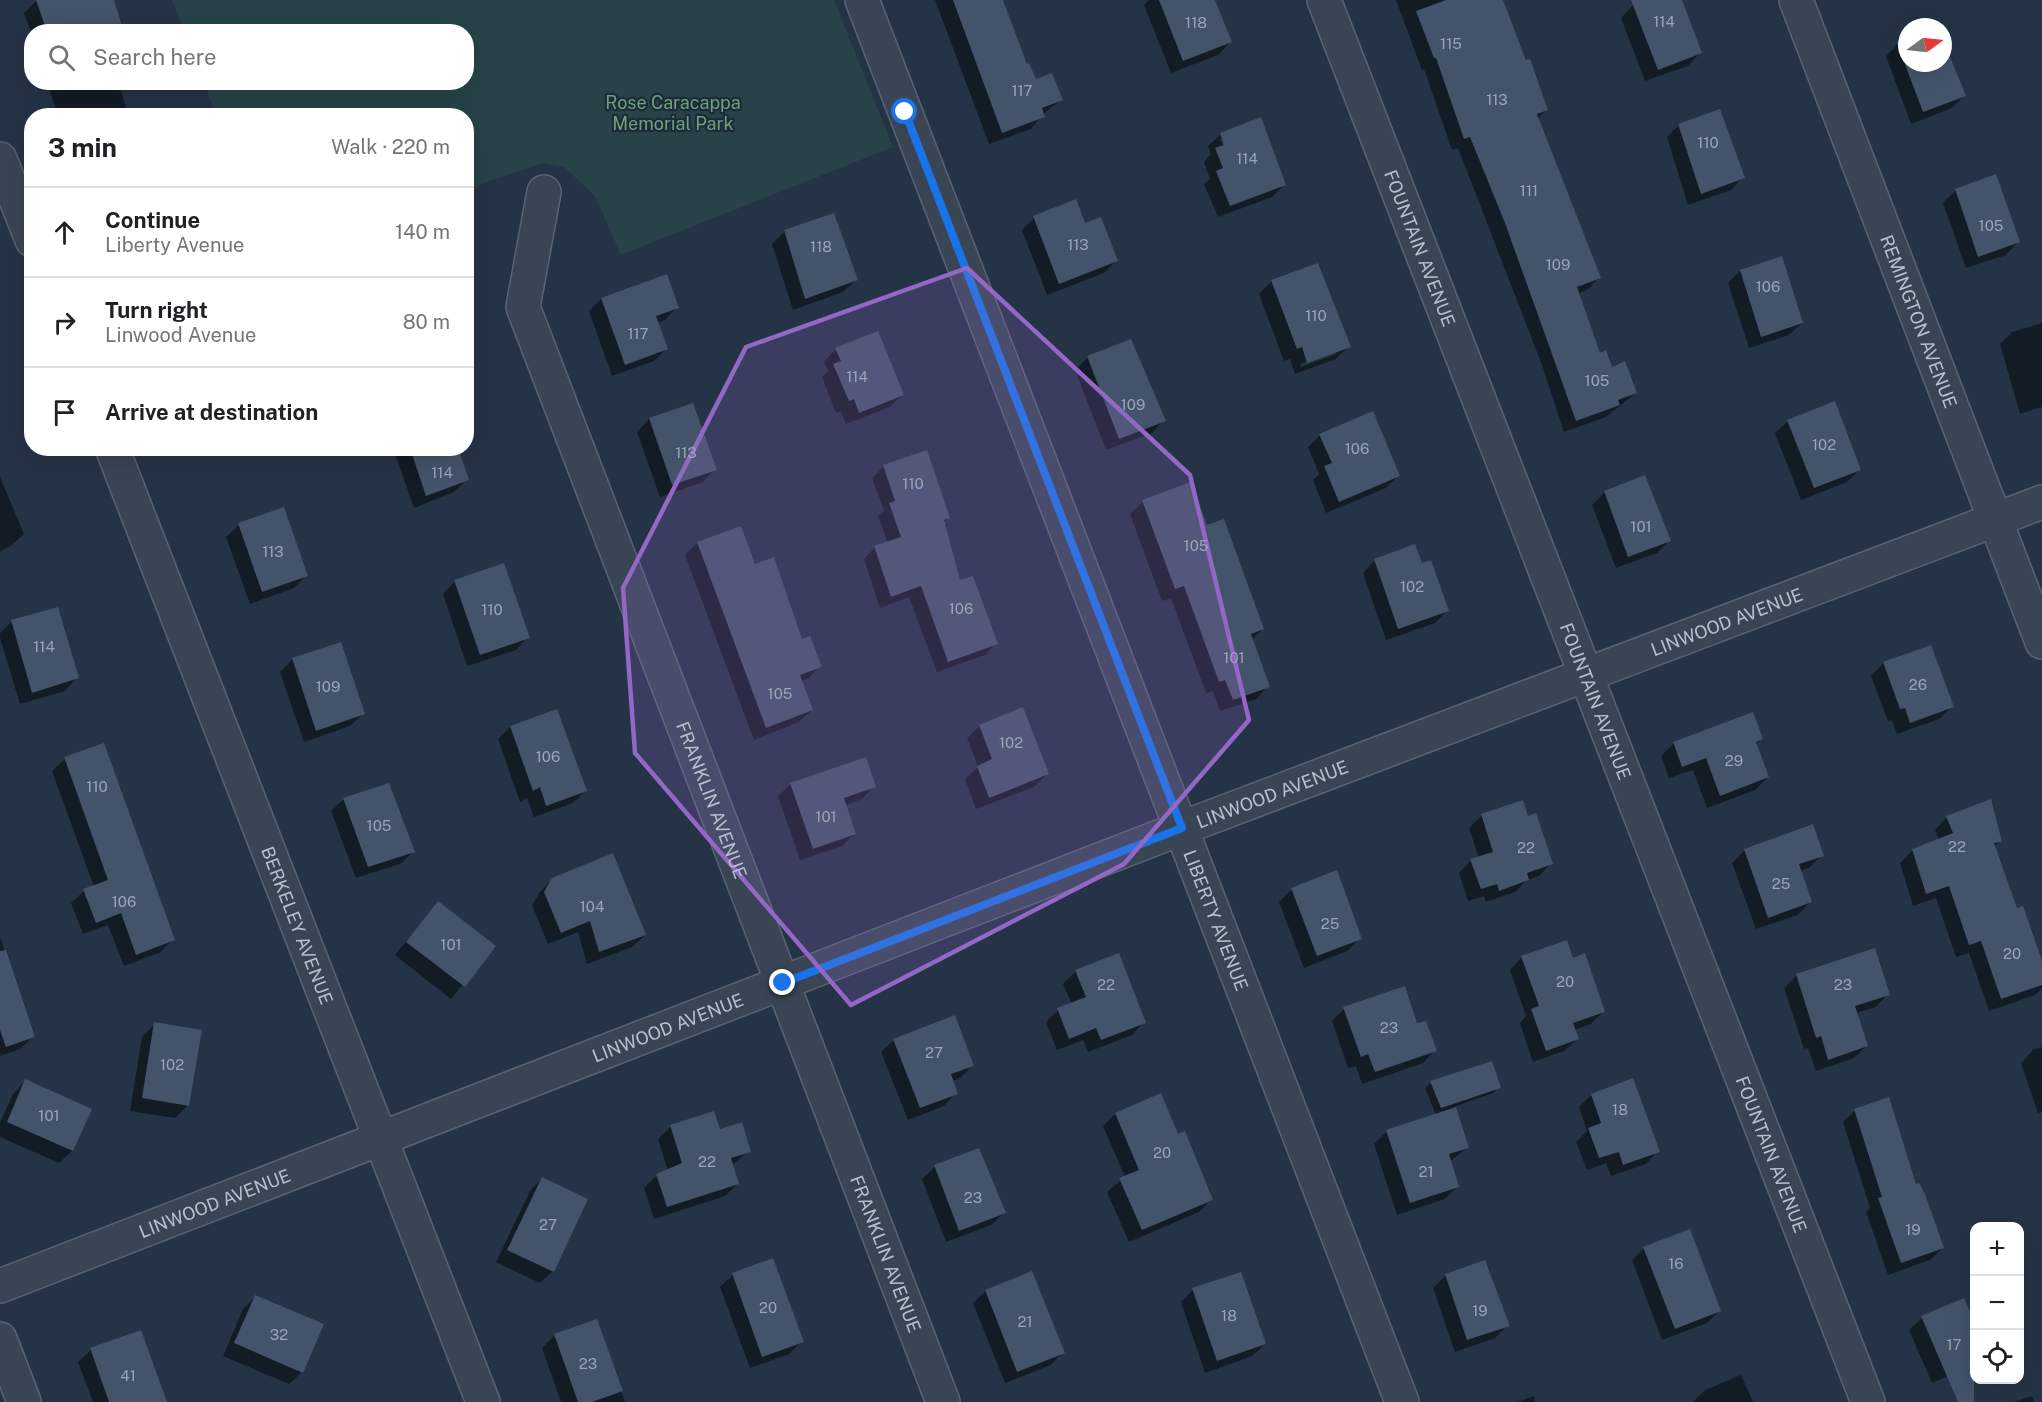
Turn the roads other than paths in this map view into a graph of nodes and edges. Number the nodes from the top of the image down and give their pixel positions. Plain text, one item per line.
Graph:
1 (862, 0) edge
2 (1324, 0) edge
3 (1796, 0) edge
4 (0, 159) edge
5 (544, 192) dead end
6 (24, 220) edge
7 (115, 456) edge
8 (2042, 502) edge
9 (1995, 520) junction
10 (2042, 642) edge
11 (1587, 674) junction
12 (1182, 828) junction
13 (783, 983) junction
14 (381, 1141) junction
15 (0, 1286) edge
16 (0, 1339) edge
17 (24, 1402) edge
18 (483, 1402) edge
19 (943, 1402) edge
20 (1402, 1402) edge
21 (1868, 1402) edge

1 - 12 street, LIBERTY AVENUE
2 - 11 street, FOUNTAIN AVENUE
3 - 9 street, REMINGTON AVENUE
4 - 6 street
5 - 13 street, FRANKLIN AVENUE
7 - 14 street, BERKELEY AVENUE
8 - 9 street, LINWOOD AVENUE
9 - 10 street, REMINGTON AVENUE
9 - 11 street, LINWOOD AVENUE
11 - 12 street, LINWOOD AVENUE
11 - 21 street, FOUNTAIN AVENUE
12 - 13 street, LINWOOD AVENUE
12 - 20 street, LIBERTY AVENUE
13 - 14 street, LINWOOD AVENUE
13 - 19 street, FRANKLIN AVENUE
14 - 15 street, LINWOOD AVENUE
14 - 18 street, BERKELEY AVENUE
16 - 17 street

